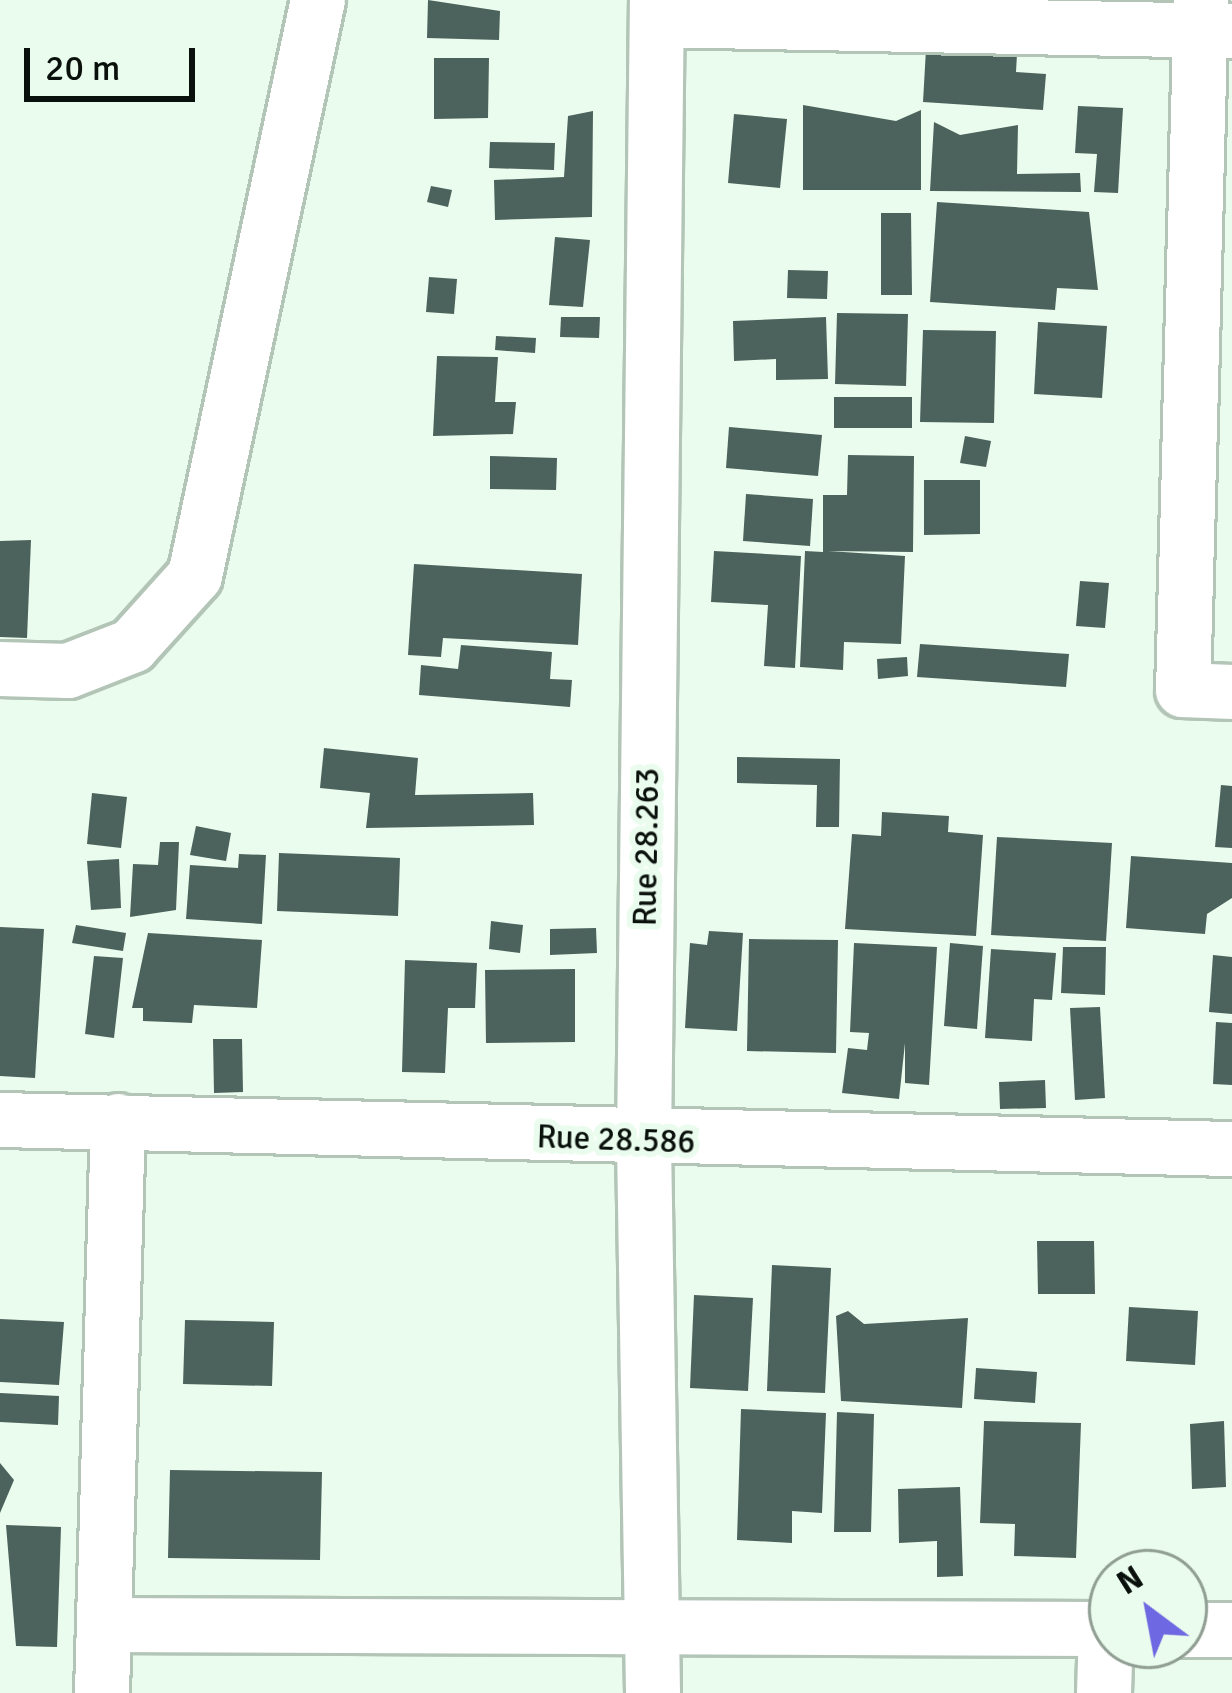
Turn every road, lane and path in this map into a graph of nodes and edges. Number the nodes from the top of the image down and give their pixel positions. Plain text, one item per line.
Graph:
1 (318, 0) edge
2 (657, 10) edge
3 (1211, 20) edge
4 (0, 669) edge
5 (1232, 692) edge
6 (0, 1120) edge
7 (118, 1121) junction
8 (644, 1143) junction
9 (1232, 1149) edge
10 (655, 1624) junction
11 (104, 1625) junction
12 (1088, 1629) edge
13 (102, 1693) edge
14 (653, 1693) edge

1 - 4 street
2 - 3 street
2 - 8 street, Rue 28.263
3 - 5 street
6 - 7 street, Rue 28.586
7 - 8 street, Rue 28.586
7 - 11 street
8 - 9 street, Rue 28.586
8 - 10 street, Rue 28.263
10 - 11 street
10 - 12 street
10 - 14 street, Rue 28.263
11 - 13 street

